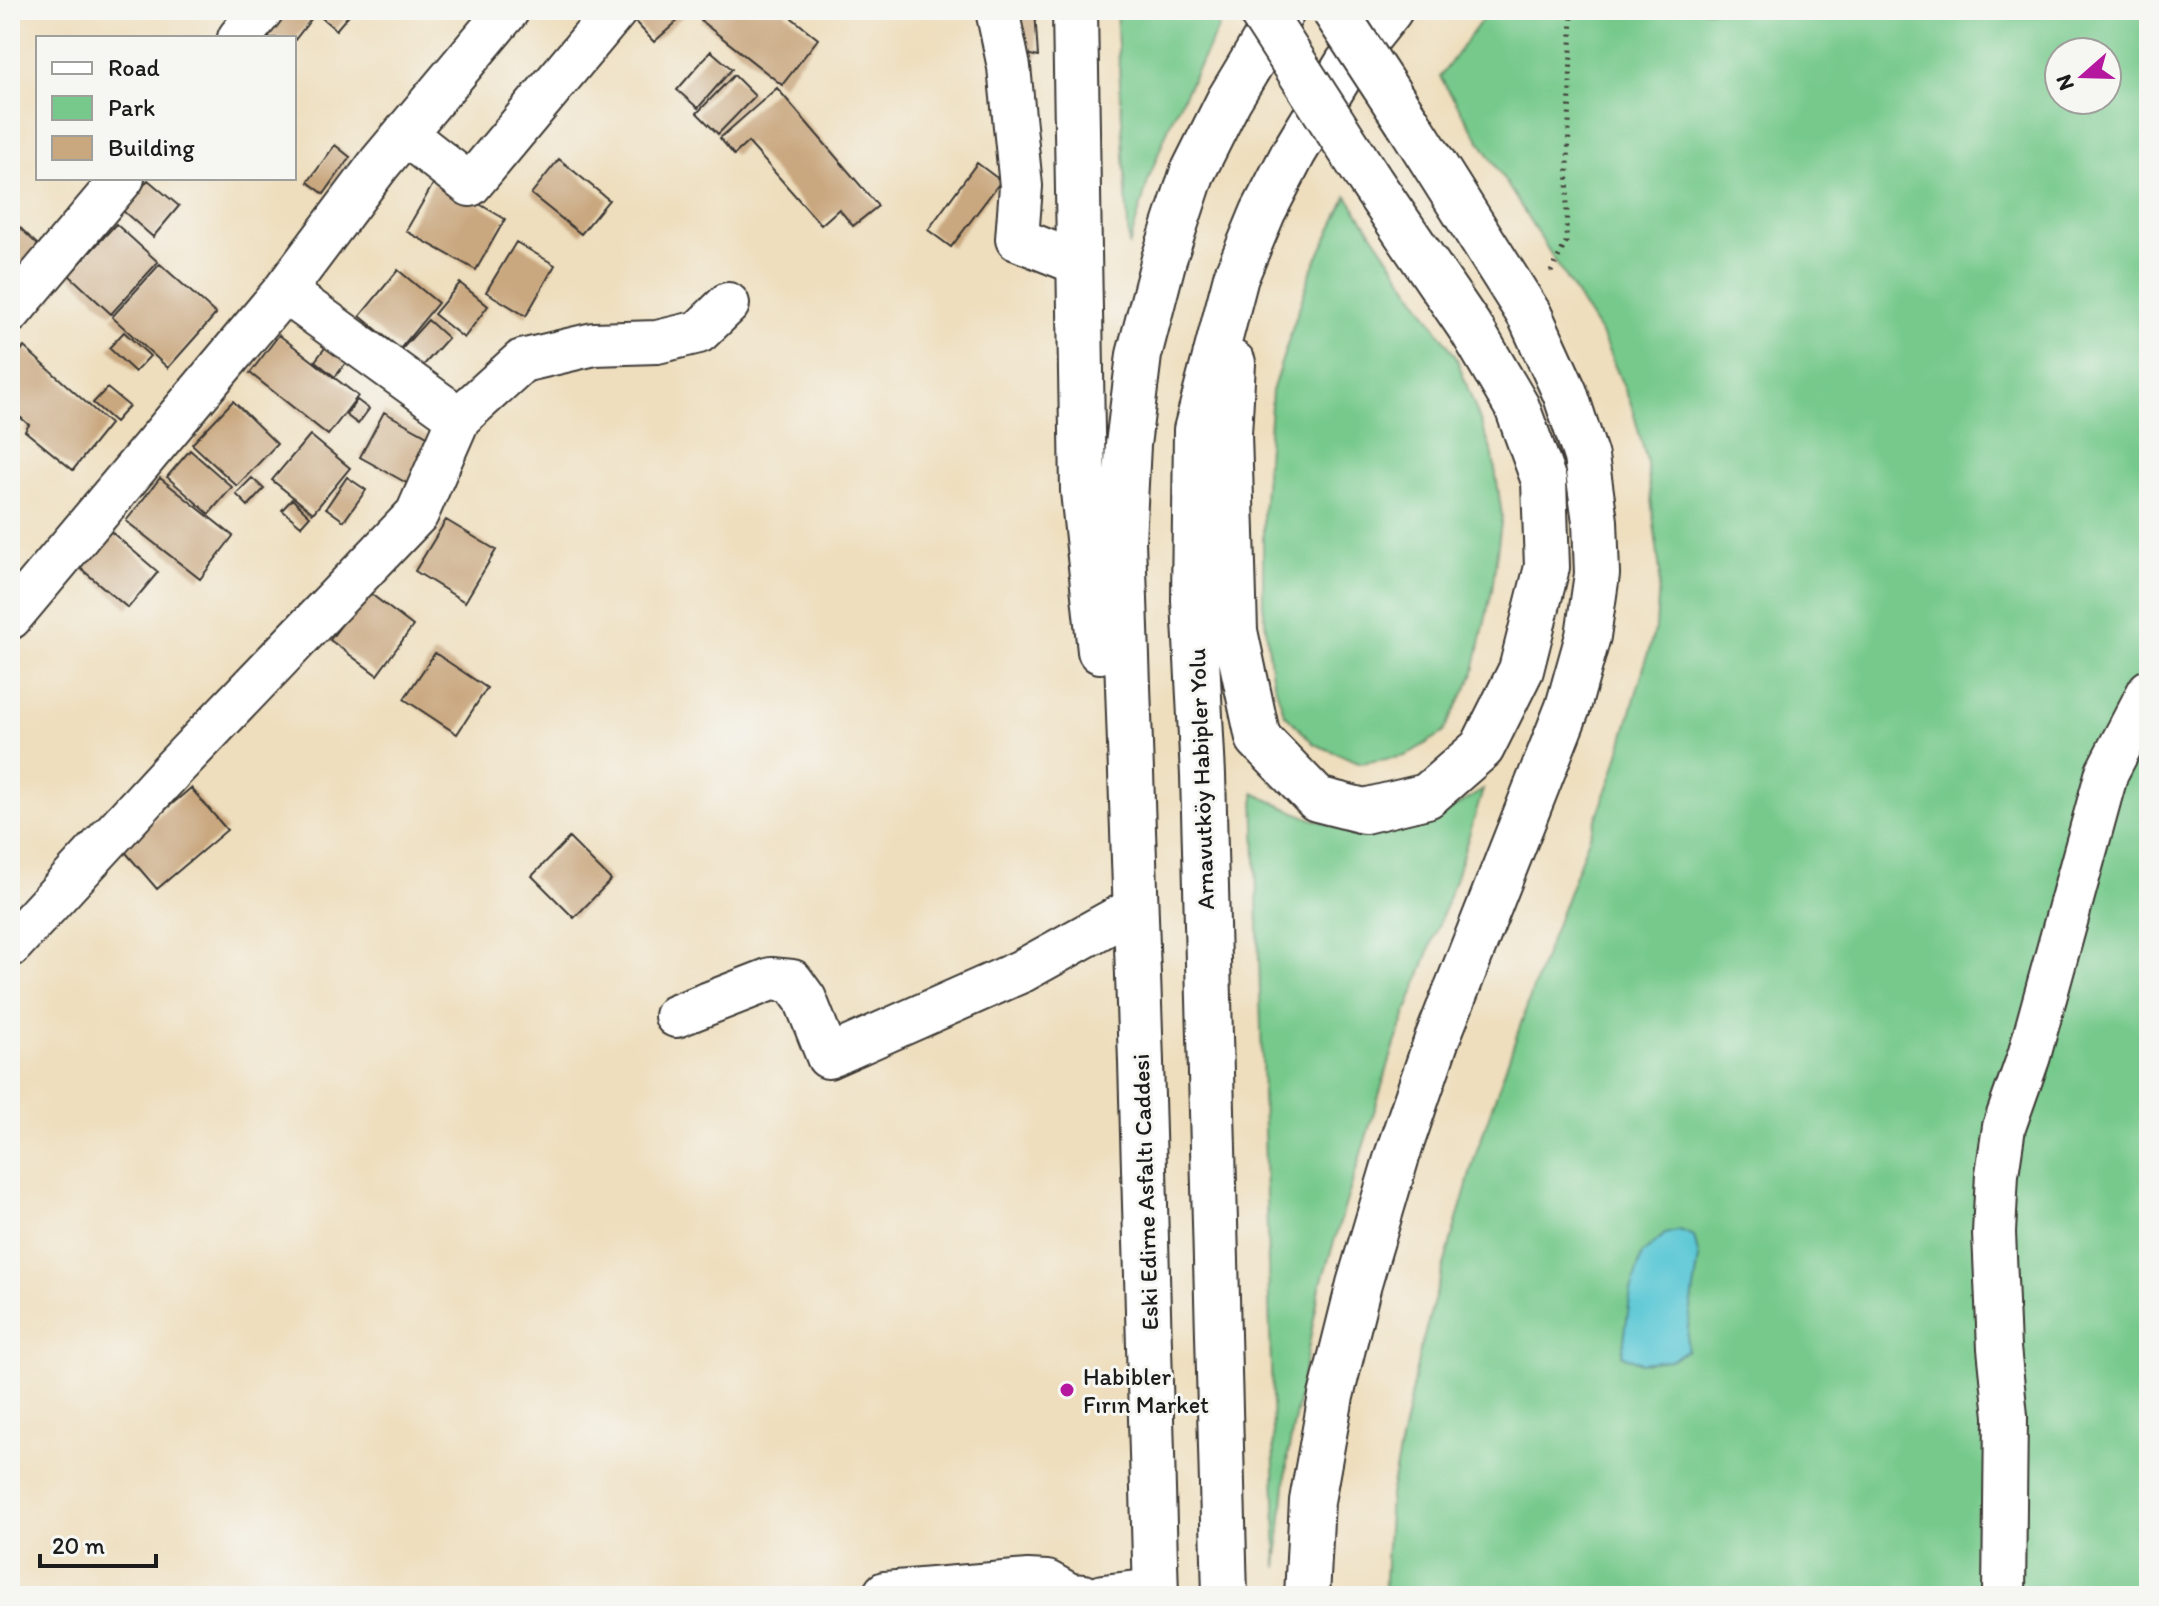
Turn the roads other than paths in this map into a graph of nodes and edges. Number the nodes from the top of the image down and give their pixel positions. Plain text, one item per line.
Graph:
1 (262, 10) edge
2 (508, 10) edge
3 (616, 10) edge
4 (997, 10) edge
5 (1075, 10) edge
6 (1260, 10) edge
7 (1283, 10) edge
8 (1334, 10) edge
9 (1390, 10) edge
10 (241, 36) edge
11 (405, 134) junction
12 (121, 180) edge
13 (1080, 264) junction
14 (1236, 277) junction
15 (284, 291) junction
16 (728, 304) dead end
17 (10, 312) edge
18 (459, 418) junction
19 (10, 618) edge
20 (2149, 691) edge
21 (1131, 788) junction
22 (1136, 908) junction
23 (10, 946) edge
24 (676, 1016) dead end
25 (885, 1593) dead end
26 (1156, 1593) edge
27 (1084, 1596) edge
28 (1103, 1596) edge
29 (1225, 1596) edge
30 (1307, 1596) edge
31 (2004, 1596) edge

1 - 10 street
2 - 11 street
3 - 11 street
4 - 13 street
5 - 13 highway
6 - 14 highway, bridge
7 - 21 highway
8 - 30 highway, bridge
9 - 14 highway, Arnavutköy Habipler Yolu
11 - 15 street
12 - 17 street
13 - 21 highway
14 - 29 highway, Arnavutköy Habipler Yolu
15 - 18 street
15 - 19 street
16 - 18 street
18 - 23 street
20 - 31 street
21 - 22 highway, Eski Edirne Asfaltı Caddesi
22 - 24 street
22 - 26 highway, Eski Edirne Asfaltı Caddesi
25 - 27 street
26 - 28 street

